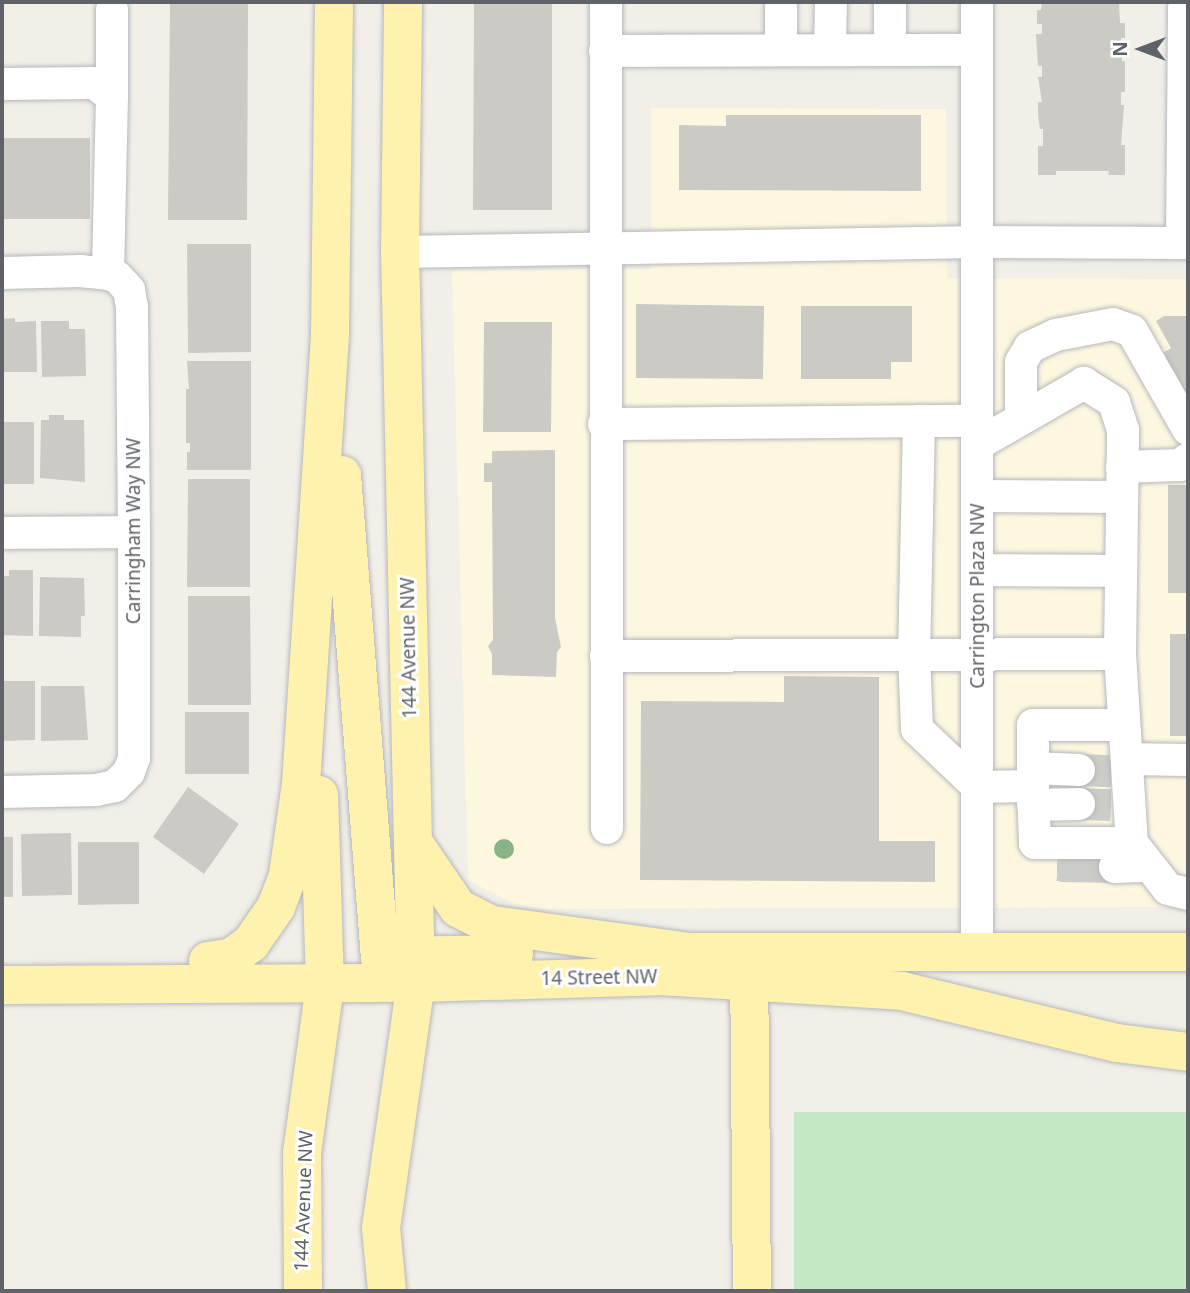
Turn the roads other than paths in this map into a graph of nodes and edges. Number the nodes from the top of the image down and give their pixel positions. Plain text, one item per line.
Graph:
1 (334, 2) edge
2 (606, 2) edge
3 (781, 2) edge
4 (831, 2) edge
5 (890, 2) edge
6 (977, 2) edge
7 (1188, 9) edge
8 (113, 10) dead end
9 (405, 12) edge
10 (781, 50) junction
11 (831, 50) junction
12 (890, 50) junction
13 (977, 50) junction
14 (605, 51) junction
15 (2, 84) edge
16 (113, 96) junction
17 (979, 242) junction
18 (1185, 243) edge
19 (604, 249) junction
20 (400, 253) junction
21 (2, 273) edge
22 (108, 274) junction
23 (331, 333) junction
24 (1021, 419) junction
25 (919, 421) junction
26 (604, 424) junction
27 (1188, 429) edge
28 (978, 433) junction
29 (1188, 459) edge
30 (1122, 482) junction
31 (978, 496) junction
32 (319, 524) junction
33 (134, 532) junction
34 (2, 533) edge
35 (978, 569) junction
36 (1121, 571) junction
37 (978, 653) junction
38 (914, 654) junction
39 (1120, 654) junction
40 (606, 656) junction
41 (1124, 725) junction
42 (1188, 760) edge
43 (1122, 767) junction
44 (1079, 770) tunnel mouth
45 (1033, 786) junction
46 (978, 787) junction
47 (2, 792) edge
48 (1079, 804) tunnel mouth
49 (607, 828) dead end
50 (413, 842) junction
51 (1035, 843) junction
52 (1132, 859) junction
53 (1057, 865) tunnel mouth
54 (1188, 894) edge
55 (977, 950) junction
56 (691, 952) junction
57 (1188, 952) edge
58 (208, 961) junction
59 (2, 962) edge
60 (749, 968) junction
61 (403, 969) junction
62 (324, 972) junction
63 (2, 985) edge
64 (1188, 1030) edge
65 (1104, 1039) junction
66 (1188, 1052) edge
67 (303, 1291) edge
68 (387, 1291) edge
69 (752, 1291) edge

1 - 23 main road
2 - 14 street
3 - 10 street
4 - 11 street
5 - 12 street
6 - 13 street, Carrington Plaza NW
7 - 18 street
8 - 16 street
9 - 20 main road, 144 Avenue NW
10 - 11 street
10 - 14 street
11 - 12 street
12 - 13 street
13 - 17 street, Carrington Plaza NW
14 - 19 street
15 - 16 street
16 - 22 street
17 - 18 street
17 - 19 street
17 - 28 street, Carrington Plaza NW
19 - 20 street
19 - 26 street
20 - 50 main road, 144 Avenue NW
21 - 22 street
22 - 33 street, Carringham Way NW
23 - 32 main road
23 - 61 main road
24 - 27 street
24 - 28 street
24 - 30 street
25 - 26 street
25 - 28 street
25 - 38 street
26 - 40 street
28 - 31 street, Carrington Plaza NW
29 - 30 street
30 - 31 street
30 - 36 street
31 - 35 street, Carrington Plaza NW
32 - 58 main road
32 - 62 main road, 144 Avenue NW
33 - 34 street
33 - 47 street, Carringham Way NW
35 - 36 street
35 - 37 street, Carrington Plaza NW
36 - 39 street
37 - 38 street
37 - 39 street
37 - 46 street, Carrington Plaza NW
38 - 40 street
38 - 46 street
39 - 41 street
40 - 49 street
41 - 43 street
41 - 45 street
42 - 43 street
43 - 52 street
44 - 45 street
45 - 46 street
45 - 48 street
45 - 51 street
46 - 55 street, Carrington Plaza NW
50 - 56 main road
50 - 61 main road, 144 Avenue NW
51 - 52 street
51 - 53 street
52 - 54 street
55 - 57 main road, 14 Street NW
55 - 60 main road, 14 Street NW
56 - 60 main road, 14 Street NW
56 - 61 main road, 14 Street NW
58 - 59 main road, 14 Street NW
58 - 62 main road, 14 Street NW
60 - 61 main road, 14 Street NW
60 - 65 main road, 14 Street NW
60 - 69 main road
61 - 62 main road, 14 Street NW
61 - 68 main road, 144 Avenue NW
62 - 63 main road, 14 Street NW
62 - 67 main road, 144 Avenue NW
64 - 65 main road
65 - 66 main road, 14 Street NW

